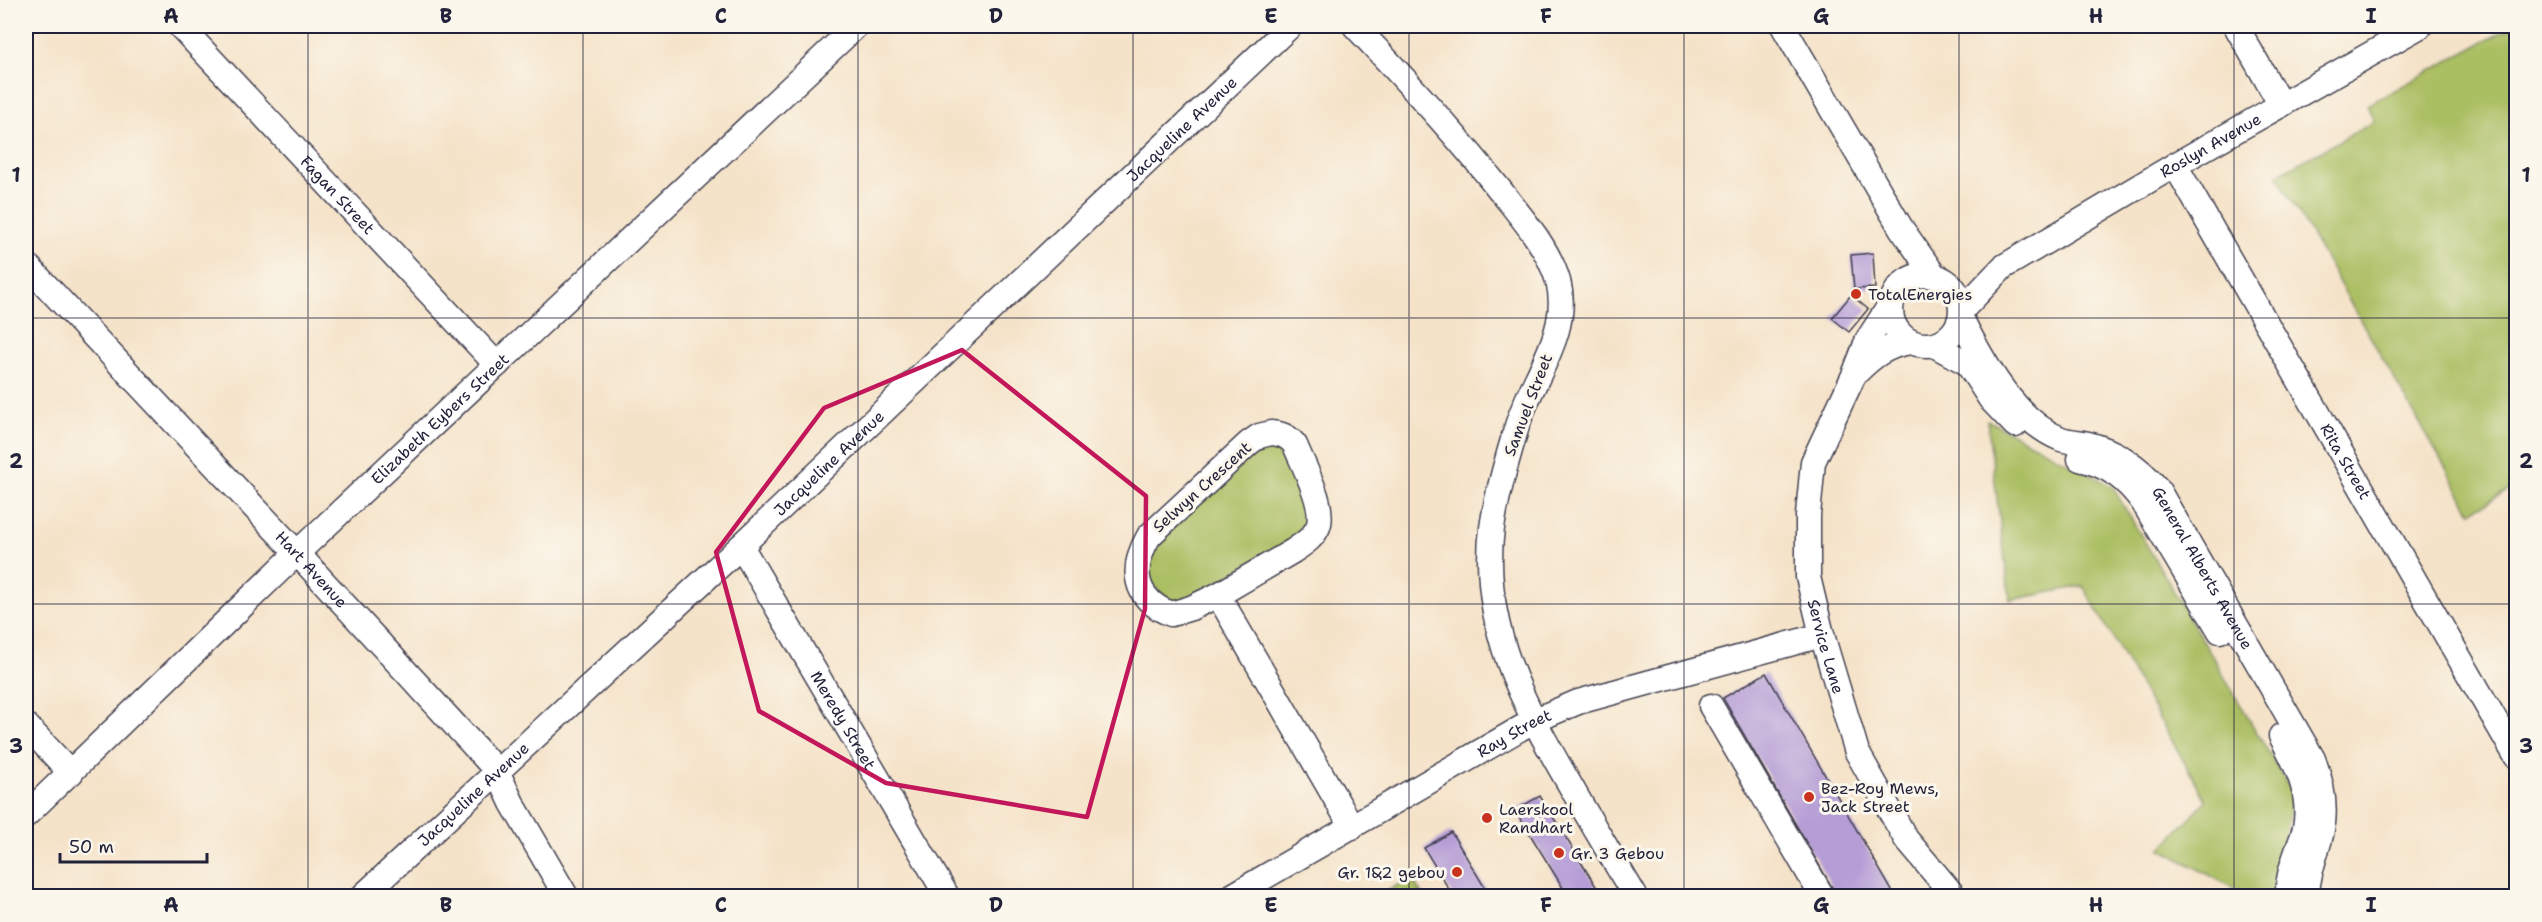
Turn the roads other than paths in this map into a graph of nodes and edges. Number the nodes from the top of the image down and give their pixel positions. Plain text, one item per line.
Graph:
1 (180, 26) edge
2 (856, 26) edge
3 (1290, 26) edge
4 (1355, 26) edge
5 (1783, 26) edge
6 (2236, 26) edge
7 (2420, 26) edge
8 (2281, 105) junction
9 (2175, 165) junction
10 (1901, 228) junction
11 (26, 264) edge
12 (2003, 267) junction
13 (1941, 278) junction
14 (1896, 294) junction
15 (1961, 314) junction
16 (1910, 342) junction
17 (1934, 345) junction
18 (497, 365) junction
19 (1854, 375) junction
20 (741, 546) junction
21 (297, 553) junction
22 (1218, 595) junction
23 (2218, 611) junction
24 (1822, 635) junction
25 (1711, 706) dead end
26 (1533, 721) junction
27 (26, 724) edge
28 (2517, 756) edge
29 (497, 771) junction
30 (71, 773) junction
31 (26, 815) edge
32 (1352, 827) junction
33 (363, 897) edge
34 (566, 897) edge
35 (947, 897) edge
36 (1232, 897) edge
37 (1635, 897) edge
38 (1822, 897) edge
39 (1954, 897) edge
40 (2288, 897) edge
41 (2307, 897) edge

1 - 18 street, Fagan Street
2 - 18 street, Elizabeth Eybers Street
3 - 20 street, Jacqueline Avenue
4 - 26 street, Samuel Street
5 - 10 street
6 - 8 street
7 - 8 street, Roslyn Avenue
8 - 9 street, Roslyn Avenue
9 - 12 street, Roslyn Avenue
9 - 28 street, Rita Street
10 - 13 street
10 - 14 street
11 - 21 street, Hart Avenue
12 - 13 street
12 - 15 street
13 - 14 street
13 - 15 street
14 - 16 street
14 - 19 street, Service Lane
15 - 17 street
15 - 23 street, General Alberts Avenue
16 - 17 street
16 - 19 street
17 - 23 street, General Alberts Avenue
18 - 21 street, Elizabeth Eybers Street
19 - 24 street, Service Lane
20 - 29 street, Jacqueline Avenue
20 - 35 street, Meredy Street
21 - 29 street, Hart Avenue
21 - 30 street, Elizabeth Eybers Street
22 - 22 street, Selwyn Crescent
22 - 32 street
23 - 40 street, General Alberts Avenue
23 - 41 street, General Alberts Avenue
24 - 26 street, Ray Street
24 - 39 street, Service Lane
25 - 38 street
26 - 32 street, Ray Street
26 - 37 street, Samuel Street
27 - 30 street
29 - 33 street, Jacqueline Avenue
29 - 34 street, Hart Avenue
30 - 31 street, Elizabeth Eybers Street
32 - 36 street, Ray Street

